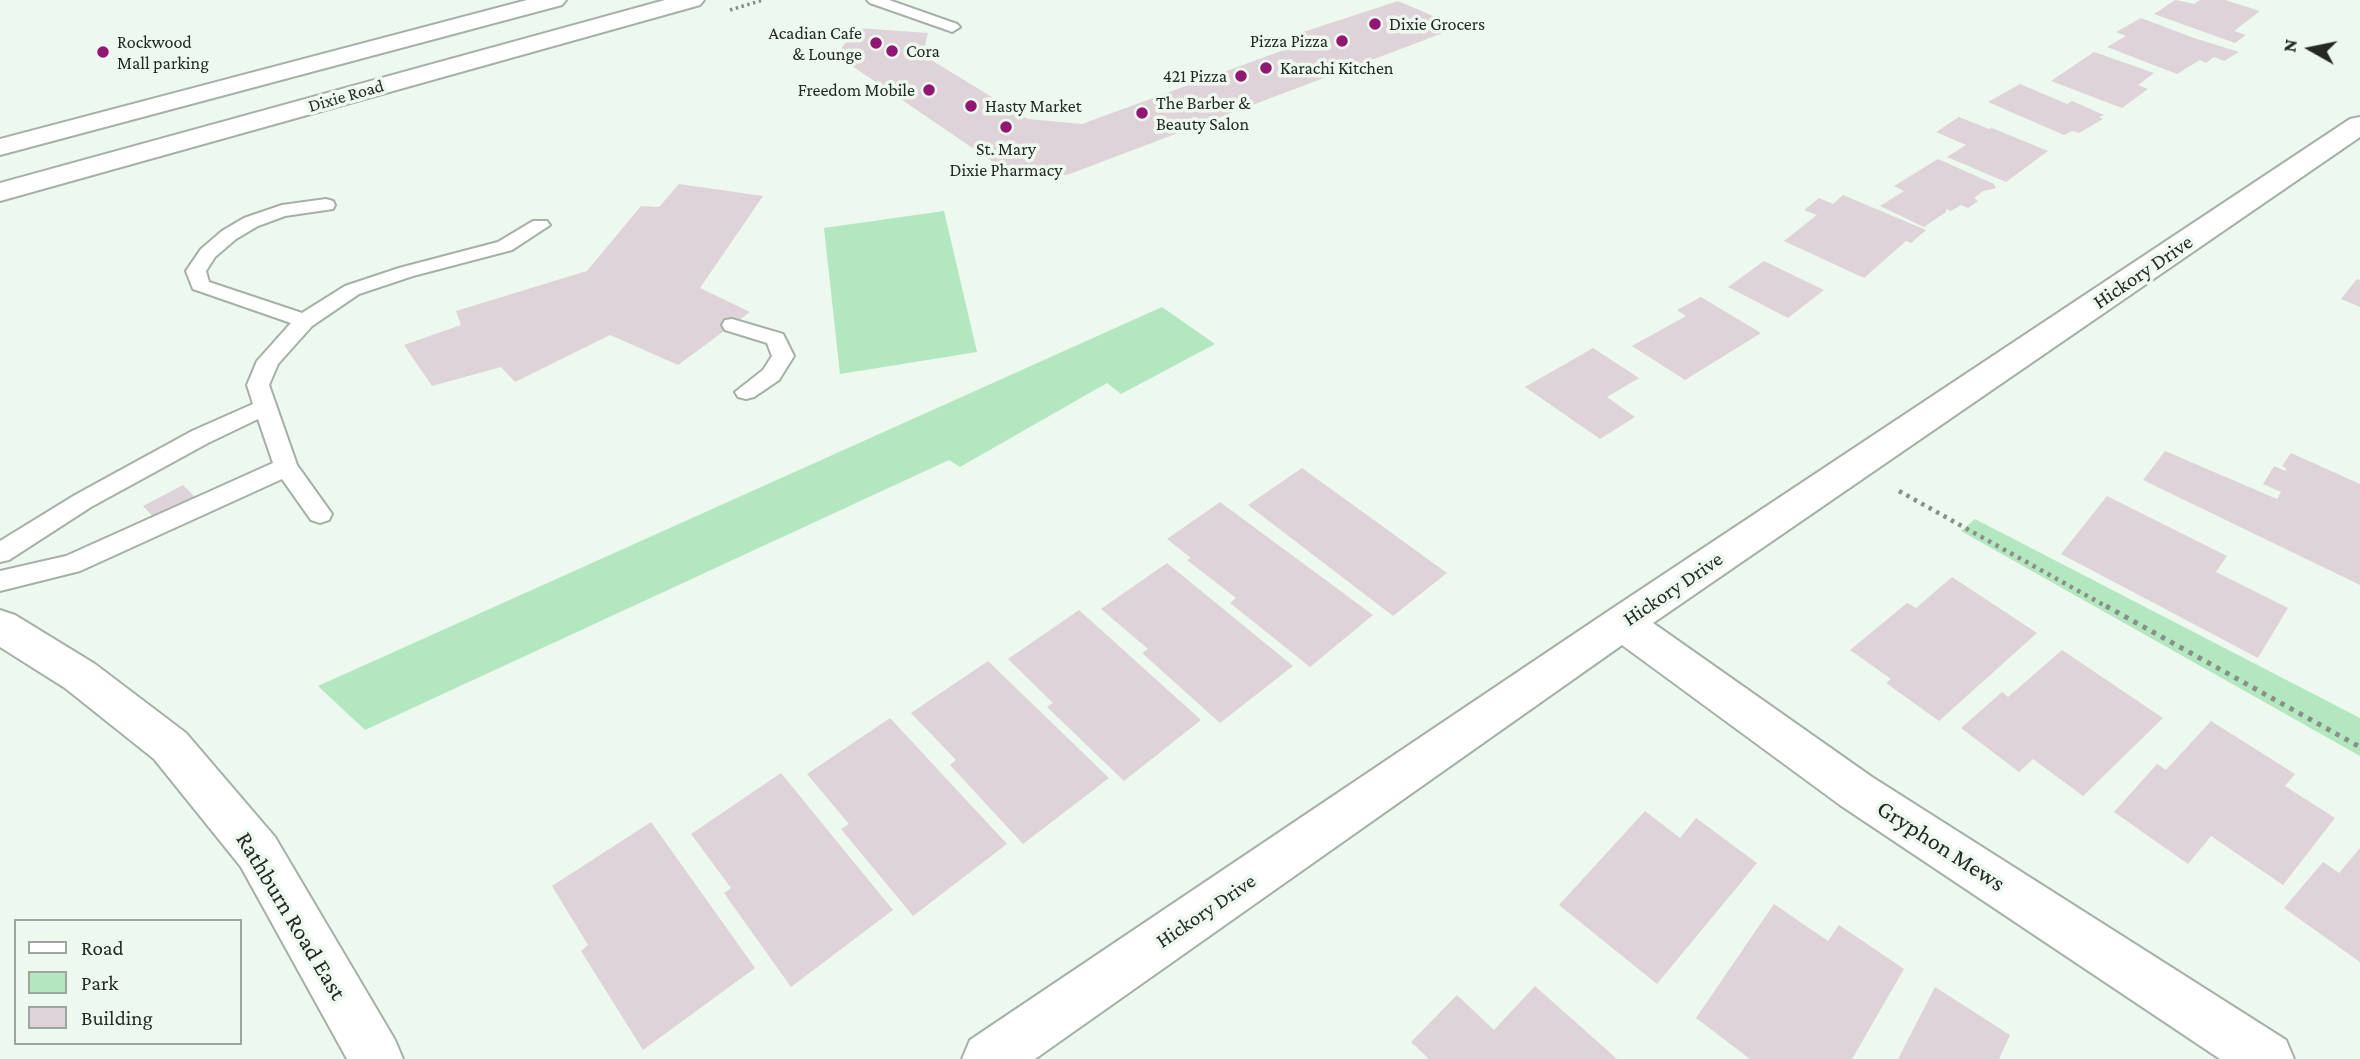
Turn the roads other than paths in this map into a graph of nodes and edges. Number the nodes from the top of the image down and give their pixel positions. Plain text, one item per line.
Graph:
1 (554, 0) edge
2 (692, 0) edge
3 (874, 0) edge
4 (952, 27) dead end
5 (2360, 125) edge
6 (2, 146) edge
7 (5, 192) edge
8 (326, 205) dead end
9 (540, 225) dead end
10 (305, 321) junction
11 (732, 325) dead end
12 (746, 392) dead end
13 (266, 407) junction
14 (286, 467) junction
15 (320, 514) dead end
16 (0, 553) edge
17 (0, 581) edge
18 (1622, 623) junction
19 (0, 626) edge
20 (376, 1059) edge
21 (989, 1059) edge
22 (2267, 1059) edge

1 - 6 street, Dixie Road
2 - 7 street, Dixie Road
3 - 4 lane
5 - 18 street, Hickory Drive
8 - 10 lane
9 - 10 lane
10 - 13 lane
11 - 12 lane
13 - 14 lane
13 - 16 lane
14 - 15 lane
14 - 17 lane
18 - 21 street, Hickory Drive
18 - 22 street, Gryphon Mews
19 - 20 street, Rathburn Road East

